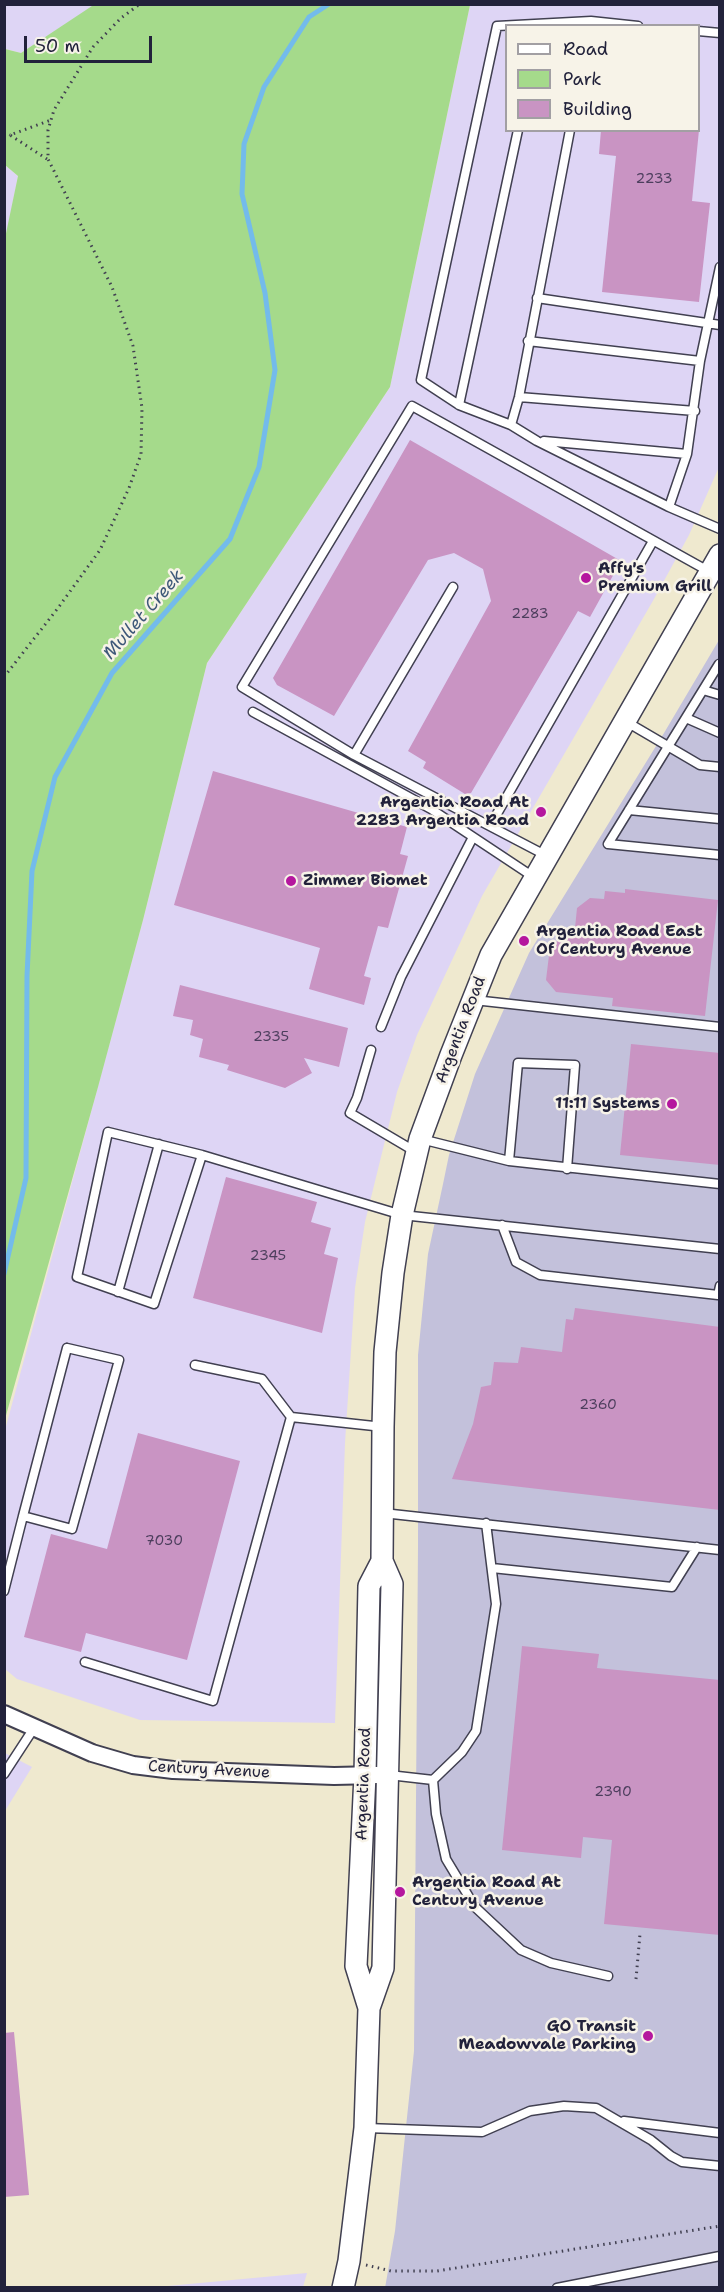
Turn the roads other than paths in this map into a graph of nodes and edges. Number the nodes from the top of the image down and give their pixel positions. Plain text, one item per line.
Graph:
1 (591, 23) edge
2 (541, 24) edge
3 (607, 24) edge
4 (505, 26) edge
5 (700, 31) edge
6 (720, 33) edge
7 (518, 132) edge
8 (570, 132) edge
9 (720, 267) edge
10 (537, 298) junction
11 (710, 323) junction
12 (720, 325) edge
13 (528, 342) junction
14 (700, 361) junction
15 (519, 397) junction
16 (459, 405) junction
17 (694, 411) junction
18 (512, 425) junction
19 (537, 441) junction
20 (687, 454) junction
21 (669, 507) junction
22 (720, 529) edge
23 (653, 541) junction
24 (715, 564) edge
25 (453, 587) dead end
26 (719, 664) edge
27 (703, 690) junction
28 (720, 695) edge
29 (254, 712) dead end
30 (686, 718) junction
31 (625, 721) junction
32 (720, 732) edge
33 (669, 747) junction
34 (354, 755) junction
35 (720, 767) edge
36 (629, 810) junction
37 (720, 819) edge
38 (490, 826) junction
39 (473, 837) junction
40 (720, 855) edge
41 (547, 856) junction
42 (535, 878) junction
43 (474, 1000) junction
44 (381, 1027) dead end
45 (720, 1027) edge
46 (371, 1050) dead end
47 (159, 1144) junction
48 (419, 1146) junction
49 (202, 1155) junction
50 (509, 1161) junction
51 (567, 1169) junction
52 (720, 1184) edge
53 (402, 1215) junction
54 (502, 1225) junction
55 (720, 1249) edge
56 (720, 1286) edge
57 (118, 1292) junction
58 (195, 1365) dead end
59 (291, 1417) junction
60 (383, 1427) junction
61 (383, 1513) junction
62 (23, 1516) junction
63 (486, 1523) junction
64 (697, 1547) junction
65 (720, 1550) edge
66 (382, 1561) junction
67 (492, 1568) junction
68 (4, 1591) edge
69 (85, 1662) dead end
70 (4, 1714) edge
71 (34, 1728) junction
72 (4, 1774) edge
73 (387, 1774) junction
74 (365, 1775) junction
75 (433, 1780) junction
76 (608, 1976) dead end
77 (369, 2008) junction
78 (620, 2121) junction
79 (365, 2128) junction
80 (720, 2133) edge
81 (720, 2166) edge
82 (720, 2256) edge
83 (343, 2288) edge
84 (557, 2288) edge

1 - 2 lane
1 - 3 lane
4 - 16 lane
5 - 6 lane
7 - 16 lane
8 - 10 lane
9 - 11 lane
10 - 11 lane
10 - 13 lane
11 - 12 lane
11 - 14 lane
13 - 14 lane
13 - 15 lane
14 - 17 lane
15 - 17 lane
15 - 18 lane
16 - 18 lane
17 - 20 lane
18 - 19 lane
19 - 20 lane
19 - 21 lane
20 - 21 lane
21 - 22 lane
23 - 24 lane
23 - 34 lane
23 - 38 lane
24 - 31 street, Argentia Road
25 - 34 lane
26 - 27 lane
27 - 28 lane
27 - 30 lane
29 - 39 lane
30 - 32 lane
30 - 33 lane
31 - 33 lane
31 - 41 street, Argentia Road
33 - 35 lane
33 - 36 lane
34 - 38 lane
36 - 37 lane
36 - 40 lane
38 - 41 lane
39 - 42 lane
39 - 44 lane
41 - 42 street, Argentia Road
42 - 43 street, Argentia Road
43 - 45 lane
43 - 48 street, Argentia Road
46 - 48 lane
47 - 49 lane
47 - 57 lane
47 - 57 lane
48 - 50 lane
48 - 53 street, Argentia Road
49 - 53 lane
49 - 57 lane
50 - 51 lane
50 - 51 lane
51 - 52 lane
53 - 54 lane
53 - 60 street, Argentia Road
54 - 55 lane
54 - 56 lane
58 - 59 lane
59 - 60 lane
59 - 69 lane
60 - 61 street, Argentia Road
61 - 63 lane
61 - 66 street, Argentia Road
62 - 62 lane
62 - 68 lane
63 - 64 lane
63 - 67 lane
64 - 65 lane
64 - 67 lane
66 - 73 street, Argentia Road
66 - 74 street, Argentia Road
67 - 75 lane
70 - 71 street, Century Avenue
71 - 72 lane
71 - 74 street, Century Avenue
73 - 74 street, Century Avenue
73 - 75 lane
73 - 77 street, Argentia Road
74 - 77 street, Argentia Road
75 - 76 lane
77 - 79 street, Argentia Road
78 - 79 lane
78 - 80 lane
78 - 81 lane
79 - 83 street, Argentia Road
82 - 84 lane

